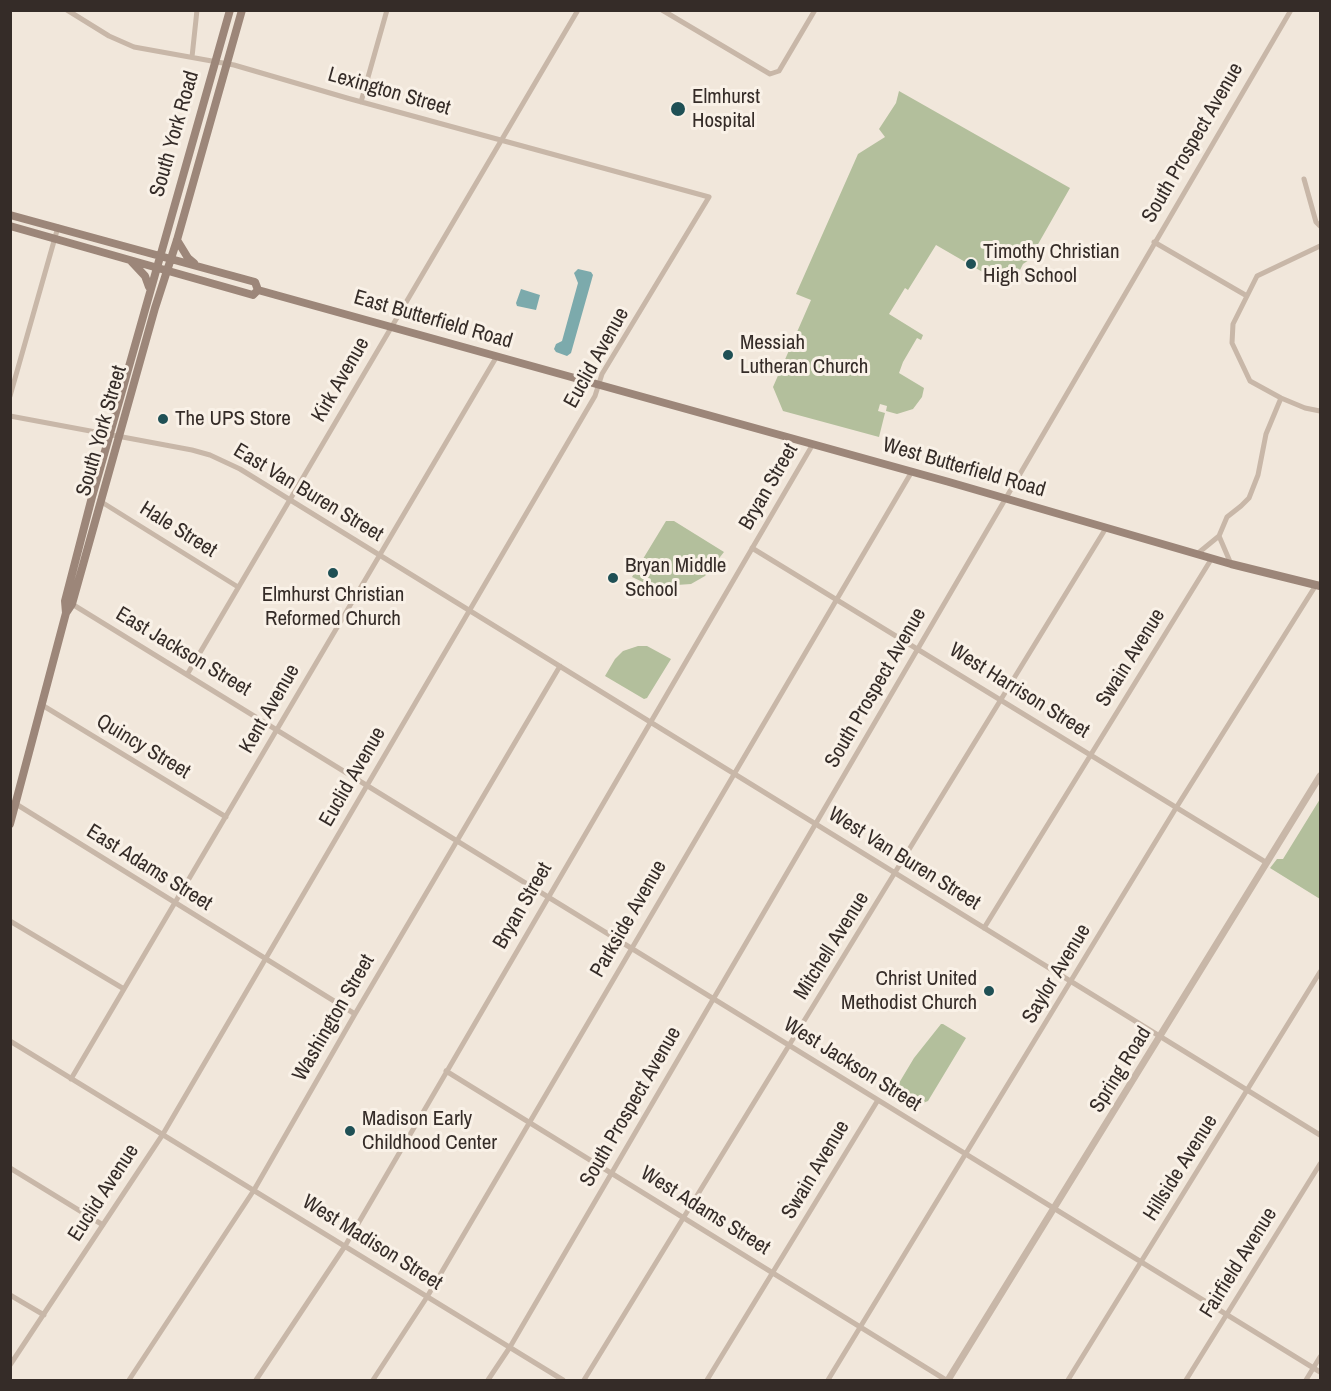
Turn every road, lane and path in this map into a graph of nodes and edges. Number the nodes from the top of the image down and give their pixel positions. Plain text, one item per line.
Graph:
1 (67, 10) edge
2 (197, 10) edge
3 (230, 10) edge
4 (242, 10) edge
5 (387, 10) edge
6 (578, 10) edge
7 (662, 10) edge
8 (815, 10) edge
9 (1291, 10) edge
10 (192, 57) junction
11 (215, 61) junction
12 (226, 63) junction
13 (361, 102) junction
14 (501, 141) junction
15 (1304, 179) dead end
16 (709, 197) joint
17 (10, 215) edge
18 (10, 226) edge
19 (1320, 226) edge
20 (58, 227) junction
21 (54, 239) junction
22 (177, 240) junction
23 (1154, 242) junction
24 (1320, 246) edge
25 (159, 255) junction
26 (171, 258) junction
27 (129, 260) junction
28 (198, 266) junction
29 (156, 267) junction
30 (167, 271) junction
31 (258, 290) junction
32 (149, 291) junction
33 (1247, 296) junction
34 (391, 327) junction
35 (496, 356) junction
36 (598, 385) junction
37 (10, 396) edge
38 (1281, 398) junction
39 (1320, 411) edge
40 (10, 416) edge
41 (110, 436) junction
42 (120, 437) junction
43 (813, 444) junction
44 (911, 472) junction
45 (1007, 498) junction
46 (290, 500) junction
47 (100, 501) junction
48 (1106, 528) junction
49 (1219, 536) junction
50 (752, 548) junction
51 (1197, 554) junction
52 (379, 555) junction
53 (1212, 558) junction
54 (1231, 564) junction
55 (1318, 586) edge
56 (238, 587) junction
57 (837, 598) junction
58 (72, 603) junction
59 (470, 611) junction
60 (66, 613) junction
61 (918, 649) junction
62 (560, 666) junction
63 (188, 673) junction
64 (1000, 700) junction
65 (42, 705) junction
66 (650, 722) junction
67 (277, 729) junction
68 (1091, 755) junction
69 (734, 773) junction
70 (1320, 776) edge
71 (367, 785) junction
72 (16, 804) junction
73 (1176, 808) junction
74 (226, 816) junction
75 (10, 824) edge
76 (816, 824) junction
77 (457, 840) junction
78 (1267, 863) junction
79 (896, 873) junction
80 (548, 896) junction
81 (175, 903) junction
82 (10, 921) edge
83 (984, 928) junction
84 (632, 948) junction
85 (265, 959) junction
86 (1320, 972) edge
87 (1072, 982) junction
88 (124, 989) junction
89 (713, 999) junction
90 (355, 1014) junction
91 (1161, 1036) junction
92 (10, 1041) edge
93 (790, 1046) junction
94 (446, 1071) junction
95 (71, 1079) junction
96 (1249, 1090) junction
97 (878, 1100) junction
98 (529, 1122) junction
99 (163, 1134) junction
100 (1320, 1135) edge
101 (965, 1154) junction
102 (1320, 1164) edge
103 (10, 1168) edge
104 (611, 1173) junction
105 (254, 1190) junction
106 (1055, 1209) junction
107 (684, 1218) junction
108 (103, 1225) junction
109 (345, 1246) junction
110 (1140, 1263) junction
111 (773, 1273) junction
112 (10, 1295) edge
113 (427, 1297) junction
114 (44, 1315) junction
115 (1226, 1315) junction
116 (861, 1327) junction
117 (510, 1347) junction
118 (1320, 1357) edge
119 (10, 1365) edge
120 (1314, 1368) junction
121 (1320, 1372) edge
122 (129, 1380) edge
123 (256, 1380) edge
124 (373, 1380) edge
125 (488, 1380) edge
126 (563, 1380) edge
127 (584, 1380) edge
128 (707, 1380) edge
129 (828, 1380) edge
130 (947, 1380) edge
131 (1068, 1380) edge
132 (1186, 1380) edge
133 (1306, 1380) edge

1 - 10 street, Lexington Street
2 - 10 street, South York Road
3 - 11 main road, South York Road
4 - 12 main road, South York Road
5 - 13 street
6 - 14 street, Kirk Avenue
7 - 8 street
9 - 23 street, South Prospect Avenue
10 - 11 street, Lexington Street
11 - 12 street, Lexington Street
11 - 25 main road, South York Road
12 - 13 street, Lexington Street
12 - 22 main road, South York Road
13 - 14 street, Lexington Street
14 - 16 street, Lexington Street
14 - 34 street, Kirk Avenue
15 - 19 street
16 - 36 street, Euclid Avenue
17 - 20 main road, East Butterfield Road
18 - 21 main road, East Butterfield Road
20 - 21 street
20 - 25 main road, East Butterfield Road
21 - 27 main road, East Butterfield Road
21 - 37 street
22 - 26 main road, South York Road
22 - 28 main road
23 - 33 street
23 - 45 street, South Prospect Avenue
24 - 33 street
25 - 26 main road, East Butterfield Road
25 - 29 main road, South York Road
26 - 28 main road, East Butterfield Road
26 - 30 main road, South York Street
27 - 29 main road, East Butterfield Road
27 - 32 main road
28 - 31 main road, East Butterfield Road
29 - 30 main road, East Butterfield Road
29 - 32 main road, South York Street
30 - 31 main road, East Butterfield Road
30 - 42 main road, South York Street
31 - 34 main road, East Butterfield Road
32 - 41 main road, South York Street
33 - 38 street
34 - 35 main road, East Butterfield Road
34 - 46 street, Kirk Avenue
35 - 36 main road, East Butterfield Road
35 - 52 street, Kent Avenue
36 - 43 main road, West Butterfield Road
36 - 59 street, Euclid Avenue
38 - 39 street
38 - 49 street
40 - 41 street, East Van Buren Street
41 - 42 street, East Van Buren Street
41 - 60 main road, South York Street
42 - 46 street, East Van Buren Street
42 - 47 main road, South York Street
43 - 44 main road, West Butterfield Road
43 - 50 street, Bryan Street
44 - 45 main road, West Butterfield Road
44 - 57 street, Parkside Avenue
45 - 48 main road, West Butterfield Road
45 - 61 street, South Prospect Avenue
46 - 52 street, East Van Buren Street
46 - 56 street, Kirk Avenue
47 - 56 street, Hale Street
47 - 58 main road, South York Street
48 - 51 main road, West Butterfield Road
48 - 64 street, Mitchell Avenue
49 - 51 street
49 - 54 street
50 - 57 street, West Harrison Street
50 - 66 street, Bryan Street
51 - 53 main road, West Butterfield Road
52 - 59 street, East Van Buren Street
52 - 67 street, Kent Avenue
53 - 54 main road, West Butterfield Road
53 - 68 street, Swain Avenue
54 - 55 main road, West Butterfield Road
55 - 73 street, Saylor Avenue
56 - 63 street, Kirk Avenue
57 - 61 street, West Harrison Street
57 - 69 street, Parkside Avenue
58 - 60 main road, South York Street
58 - 63 street, East Jackson Street
59 - 62 street, West Van Buren Street
59 - 71 street, Euclid Avenue
60 - 65 main road, South York Street
61 - 64 street, West Harrison Street
61 - 76 street, South Prospect Avenue
62 - 66 street, West Van Buren Street
62 - 77 street, Washington Street
63 - 67 street, East Jackson Street
64 - 68 street, West Harrison Street
64 - 79 street, Mitchell Avenue
65 - 72 main road, South York Street
65 - 74 street, Quincy Street
66 - 69 street, West Van Buren Street
66 - 80 street, Bryan Street
67 - 71 street, East Jackson Street
67 - 74 street, Kent Avenue
68 - 73 street, West Harrison Street
68 - 83 street, Swain Avenue
69 - 76 street, West Van Buren Street
69 - 84 street, Parkside Avenue
70 - 78 street, Spring Road
71 - 77 street, West Jackson Street
71 - 85 street, Euclid Avenue
72 - 75 main road, South York Street
72 - 81 street, East Adams Street
73 - 78 street, West Harrison Street
73 - 87 street, Saylor Avenue
74 - 81 street, Kent Avenue
76 - 79 street, West Van Buren Street
76 - 89 street, South Prospect Avenue
77 - 80 street, West Jackson Street
77 - 90 street, Washington Street
78 - 91 street, Spring Road
79 - 83 street, West Van Buren Street
79 - 93 street, Mitchell Avenue
80 - 84 street, West Jackson Street
80 - 94 street, Bryan Street
81 - 85 street, East Adams Street
81 - 88 street, Kent Avenue
82 - 88 street
83 - 87 street, West Van Buren Street
84 - 89 street, West Jackson Street
84 - 98 street, Parkside Avenue
85 - 90 street
85 - 99 street, Euclid Avenue
86 - 96 street, Hillside Avenue
87 - 91 street, West Van Buren Street
87 - 101 street, Saylor Avenue
88 - 95 street, Kent Avenue
89 - 93 street, West Jackson Street
89 - 104 street, South Prospect Avenue
90 - 105 street, Washington Street
91 - 96 street, West Van Buren Street
91 - 106 street, Spring Road
92 - 95 street, West Madison Street
93 - 97 street, West Jackson Street
93 - 107 street, Mitchell Avenue
94 - 98 street, West Adams Street
94 - 109 street, Bryan Street
95 - 99 street, West Madison Street
96 - 100 street, West Van Buren Street
96 - 110 street, Hillside Avenue
97 - 101 street, West Jackson Street
97 - 111 street, Swain Avenue
98 - 104 street, West Adams Street
98 - 113 street, Parkside Avenue
99 - 105 street, West Madison Street
99 - 108 street, Euclid Avenue
101 - 106 street, West Jackson Street
101 - 116 street, Saylor Avenue
102 - 115 street, Fairfield Avenue
103 - 108 street
104 - 107 street, West Adams Street
104 - 117 street, South Prospect Avenue
105 - 109 street, West Madison Street
105 - 122 street, Washington Street
106 - 110 street, West Jackson Street
106 - 130 street, Spring Road
107 - 111 street, West Adams Street
107 - 127 street, Mitchell Avenue
108 - 114 street, Euclid Avenue
109 - 113 street, West Madison Street
109 - 123 street, Bryan Street
110 - 115 street, West Jackson Street
110 - 131 street, Hillside Avenue
111 - 116 street, West Adams Street
111 - 128 street, Swain Avenue
112 - 114 street
113 - 117 street, West Madison Street
113 - 124 street, Parkside Avenue
114 - 119 street, Euclid Avenue
115 - 120 street, West Jackson Street
115 - 132 street, Fairfield Avenue
116 - 129 street, Saylor Avenue
116 - 130 street, West Adams Street
117 - 125 street, South Prospect Avenue
117 - 126 street, West Madison Street
118 - 120 street
120 - 121 street, West Jackson Street
120 - 133 street

